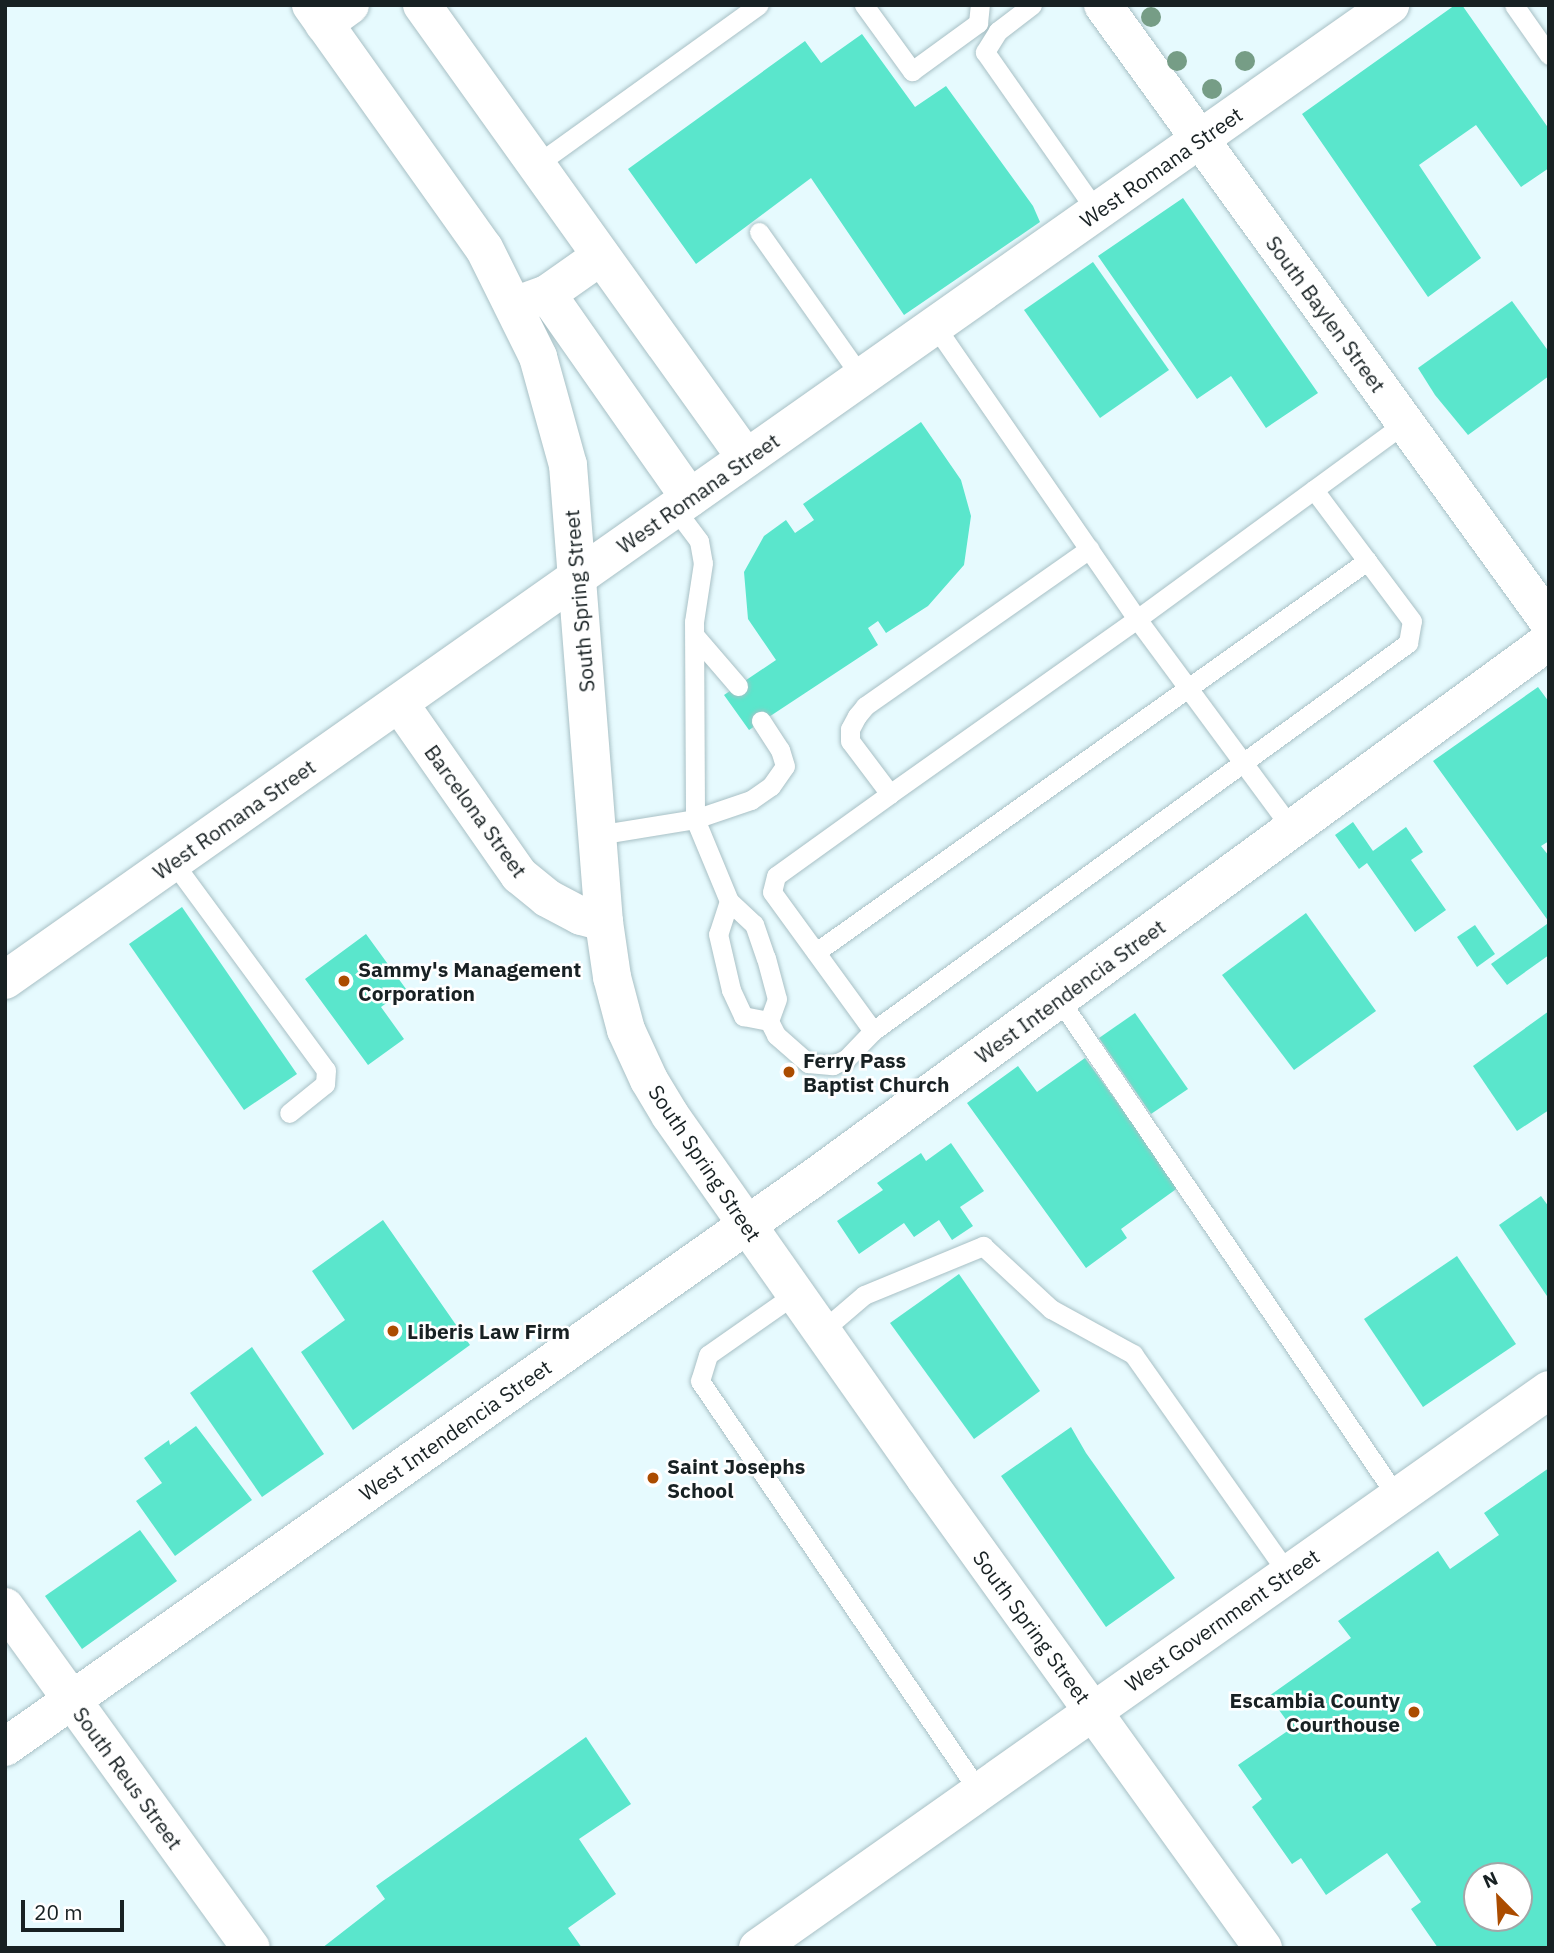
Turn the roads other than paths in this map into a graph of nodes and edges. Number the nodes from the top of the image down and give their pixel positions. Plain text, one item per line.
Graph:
1 (422, 5) edge
2 (759, 5) edge
3 (864, 5) edge
4 (980, 5) edge
5 (1032, 5) edge
6 (1103, 5) edge
7 (1390, 5) edge
8 (1514, 5) edge
9 (328, 11) edge
10 (1549, 55) edge
11 (1200, 139) junction
12 (536, 165) junction
13 (1097, 212) junction
14 (758, 232) dead end
15 (601, 256) junction
16 (531, 300) junction
17 (935, 326) junction
18 (862, 378) junction
19 (1405, 423) junction
20 (746, 458) junction
21 (1314, 490) junction
22 (682, 504) junction
23 (1089, 549) junction
24 (1367, 561) junction
25 (577, 578) junction
26 (1137, 619) junction
27 (1549, 622) edge
28 (695, 636) junction
29 (1549, 642) edge
30 (738, 686) dead end
31 (1188, 688) junction
32 (399, 703) junction
33 (761, 721) dead end
34 (1242, 761) junction
35 (890, 794) junction
36 (695, 819) junction
37 (1292, 829) junction
38 (597, 835) junction
39 (173, 862) junction
40 (729, 901) junction
41 (604, 922) junction
42 (816, 952) junction
43 (5, 980) edge
44 (1059, 999) junction
45 (769, 1021) junction
46 (873, 1031) junction
47 (289, 1113) dead end
48 (747, 1225) junction
49 (796, 1294) junction
50 (822, 1331) junction
51 (1549, 1390) edge
52 (1397, 1497) junction
53 (1287, 1572) junction
54 (5, 1607) edge
55 (72, 1700) junction
56 (1093, 1712) junction
57 (5, 1747) edge
58 (979, 1792) junction
59 (251, 1948) edge
60 (758, 1948) edge
61 (1263, 1948) edge

1 - 12 street
2 - 12 lane
3 - 4 lane
5 - 13 lane
6 - 11 street, South Baylen Street
7 - 11 street, West Romana Street
8 - 10 lane
9 - 16 street, South Spring Street
11 - 13 street, West Romana Street
11 - 19 street, South Baylen Street
12 - 15 street
13 - 17 street, West Romana Street
14 - 18 lane
15 - 16 street
15 - 20 street
16 - 22 street, South Spring Street
16 - 25 street, South Spring Street
17 - 18 street, West Romana Street
17 - 23 lane
18 - 20 street, West Romana Street
19 - 21 lane
19 - 27 street, South Baylen Street
20 - 22 street, West Romana Street
21 - 24 lane
21 - 26 lane
22 - 25 street, West Romana Street
22 - 28 lane
23 - 26 lane
23 - 35 lane
24 - 31 lane
24 - 34 lane
25 - 32 street, West Romana Street
25 - 38 street, South Spring Street
26 - 31 lane
26 - 35 lane
28 - 30 lane
28 - 36 lane
29 - 37 street, West Intendencia Street
31 - 34 lane
31 - 42 lane
32 - 39 street, West Romana Street
32 - 41 street, Barcelona Street
33 - 36 lane
34 - 37 lane
34 - 46 lane
35 - 42 lane
36 - 38 lane
36 - 40 lane
37 - 44 street, West Intendencia Street
38 - 41 street, South Spring Street
39 - 43 street, West Romana Street
39 - 47 lane
40 - 45 lane
40 - 45 lane
41 - 48 street, South Spring Street
42 - 46 lane
44 - 48 street, West Intendencia Street
44 - 52 lane
45 - 46 lane
48 - 49 street, South Spring Street
48 - 55 street, West Intendencia Street
49 - 50 street, South Spring Street
49 - 58 lane
50 - 53 lane
50 - 56 street, South Spring Street
51 - 52 street, West Government Street
52 - 53 street, West Government Street
53 - 56 street, West Government Street
54 - 55 street, South Reus Street
55 - 57 street, West Intendencia Street
55 - 59 street, South Reus Street
56 - 58 street, West Government Street
56 - 61 street, South Spring Street
58 - 60 street, West Government Street

